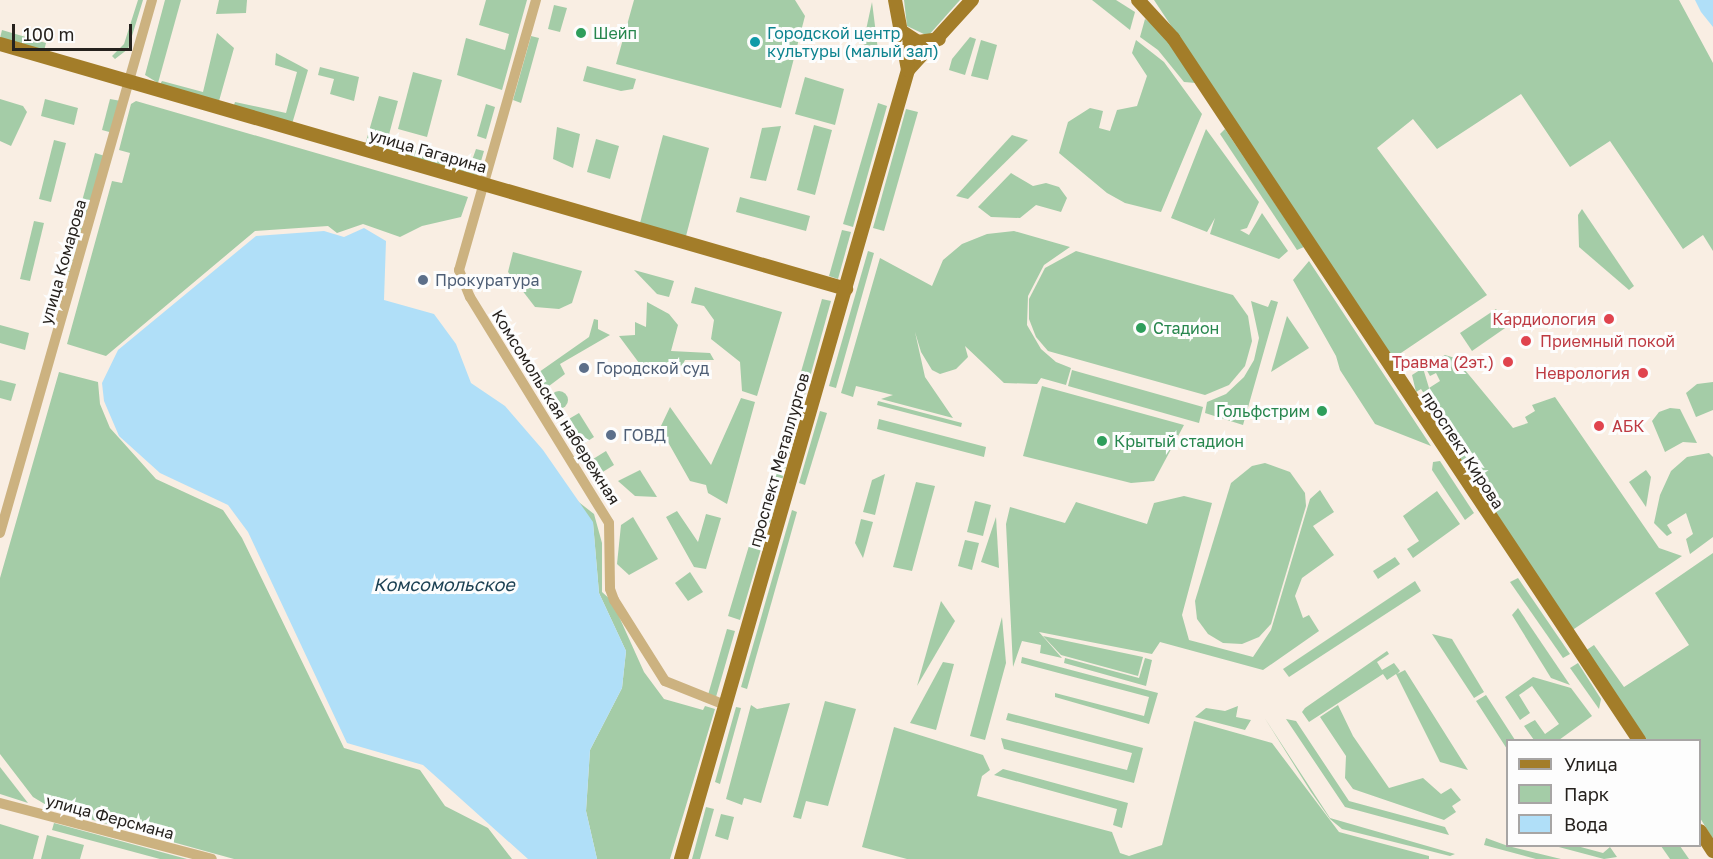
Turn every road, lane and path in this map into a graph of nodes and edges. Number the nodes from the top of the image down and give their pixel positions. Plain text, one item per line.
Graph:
1 (152, 0) edge
2 (536, 0) edge
3 (894, 0) edge
4 (972, 0) edge
5 (1138, 0) edge
6 (901, 31) junction
7 (939, 39) junction
8 (0, 44) edge
9 (908, 70) junction
10 (129, 82) junction
11 (482, 184) junction
12 (846, 289) junction
13 (0, 533) edge
14 (725, 705) junction
15 (1638, 739) edge
16 (0, 803) edge
17 (1701, 833) edge
18 (1713, 851) edge
19 (212, 859) edge
20 (681, 859) edge

1 - 10 street, улица Комарова
2 - 11 street, Комсомольская набережная
3 - 6 main road, проспект Металлургов
4 - 7 main road, проспект Металлургов
5 - 15 main road, проспект Кирова
6 - 7 main road
6 - 9 main road, проспект Металлургов
7 - 9 main road, проспект Металлургов
8 - 10 main road, улица Гагарина
9 - 12 main road, проспект Металлургов
10 - 11 main road, улица Гагарина
10 - 13 street, улица Комарова
11 - 12 main road, улица Гагарина
11 - 14 street, Комсомольская набережная
12 - 14 main road, проспект Металлургов
14 - 20 main road, проспект Металлургов
16 - 19 street, улица Ферсмана
17 - 18 main road

